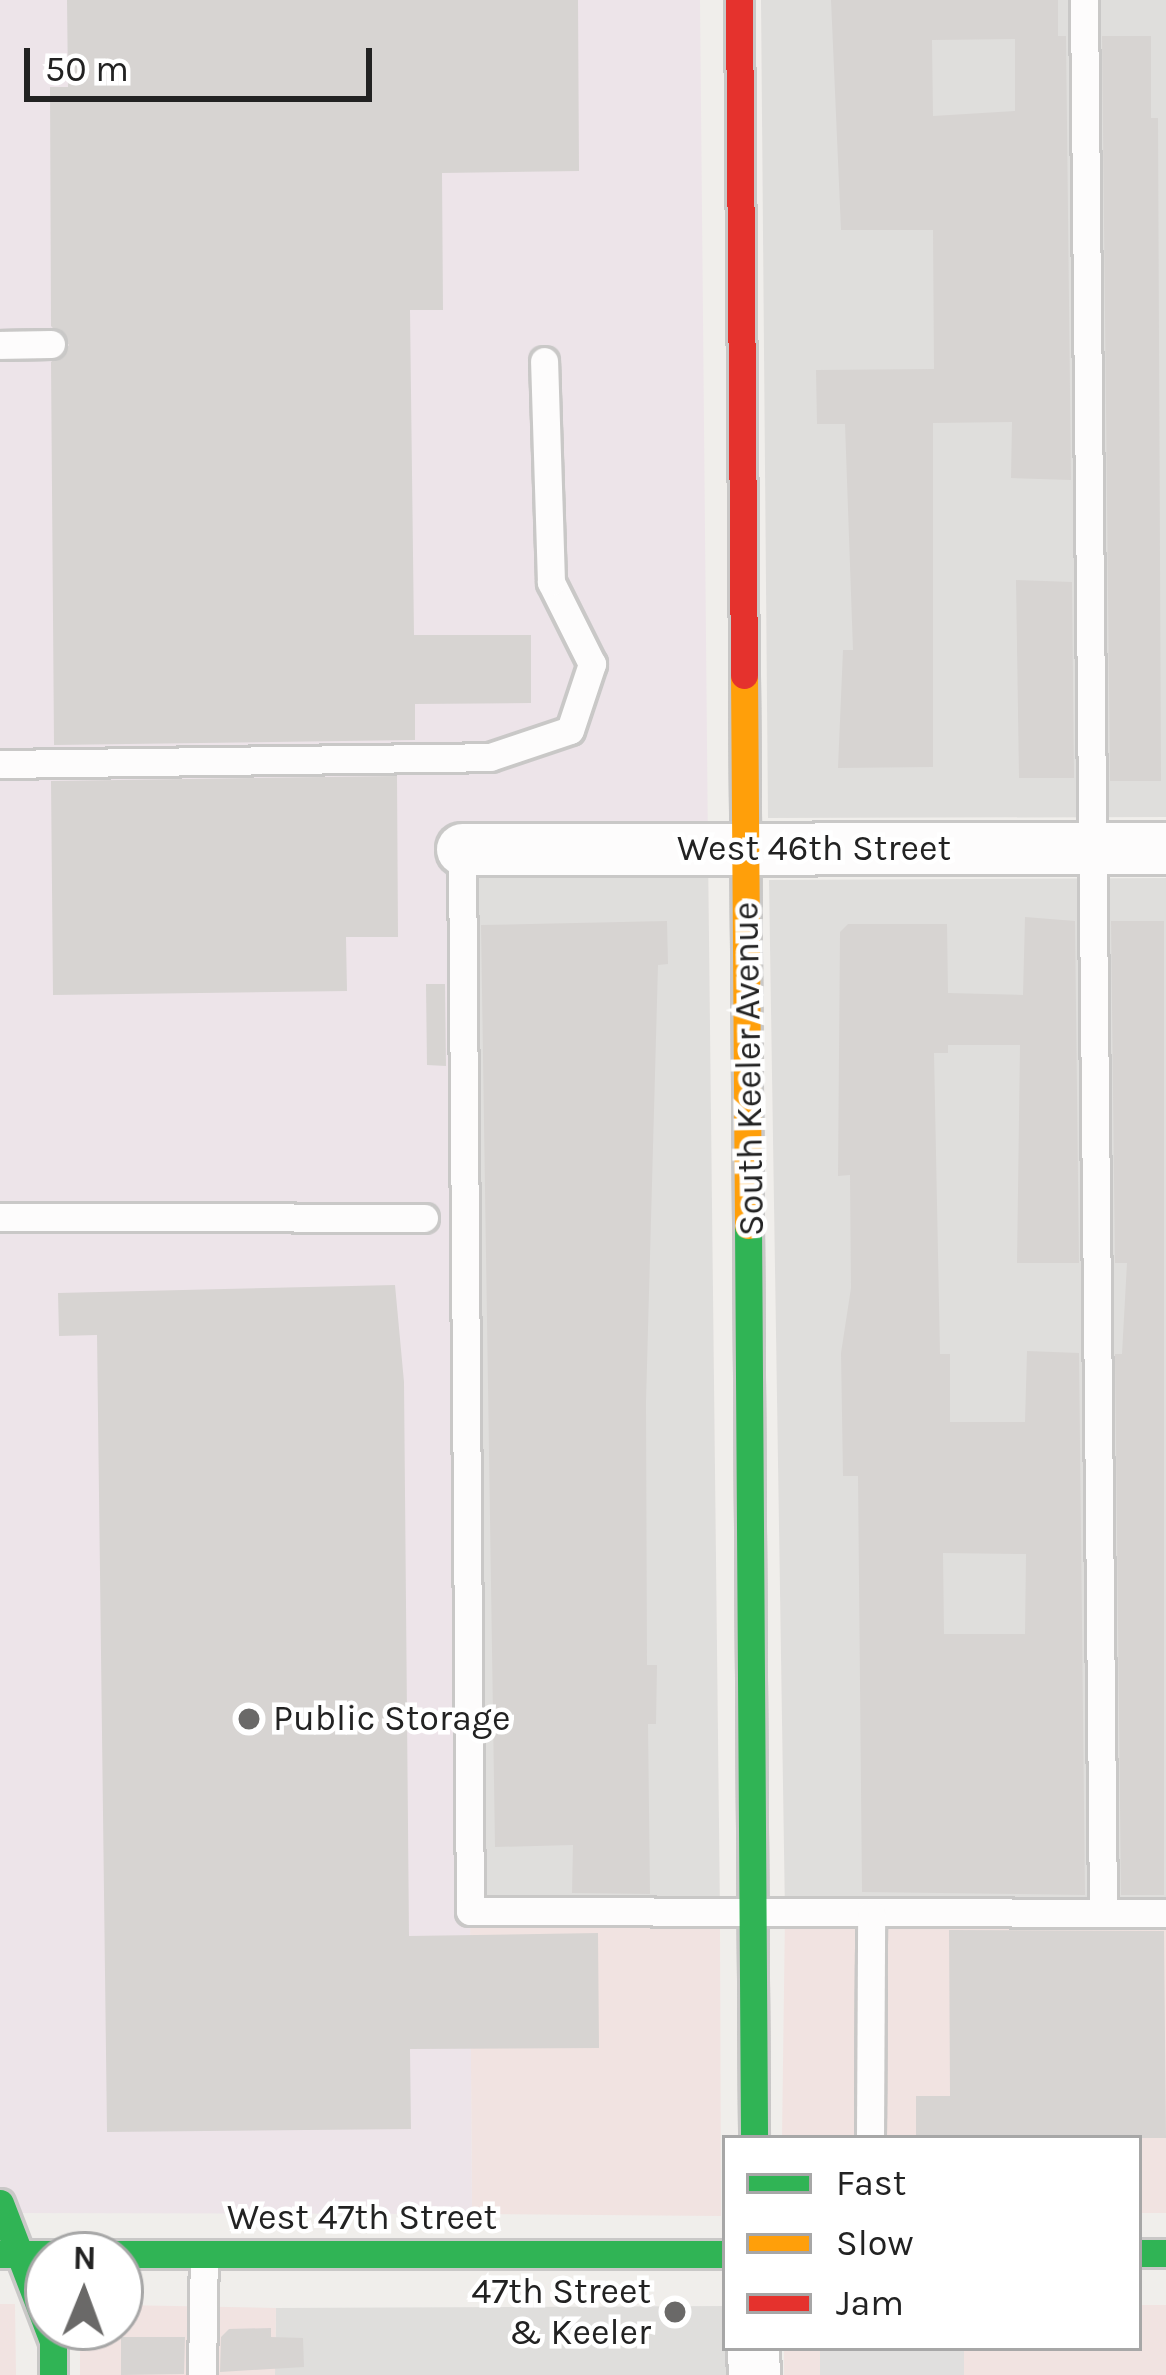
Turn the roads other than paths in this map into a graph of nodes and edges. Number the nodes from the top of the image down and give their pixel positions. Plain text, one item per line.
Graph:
1 (739, 0) edge
2 (1084, 0) edge
3 (51, 344) dead end
4 (0, 345) edge
5 (544, 361) dead end
6 (0, 764) edge
7 (1093, 848) junction
8 (1166, 848) edge
9 (462, 849) joint
10 (746, 850) junction
11 (0, 1217) edge
12 (424, 1218) dead end
13 (1103, 1913) junction
14 (1166, 1913) edge
15 (756, 1914) junction
16 (871, 1914) junction
17 (754, 2135) edge
18 (870, 2135) edge
19 (0, 2203) edge
20 (12, 2254) edge
21 (204, 2254) junction
22 (722, 2254) edge
23 (53, 2375) edge
24 (202, 2375) edge

1 - 10 street, South Keeler Avenue
2 - 7 lane
3 - 4 lane
5 - 6 lane
7 - 8 street, West 46th Street
7 - 10 street, West 46th Street
7 - 13 lane
9 - 10 street, West 46th Street
9 - 15 lane
10 - 15 street, South Keeler Avenue
11 - 12 lane
13 - 14 lane
13 - 16 lane
15 - 16 lane
15 - 17 street, South Keeler Avenue
16 - 18 lane
19 - 20 street
20 - 21 street, West 47th Street
20 - 23 street
21 - 22 street, West 47th Street
21 - 24 lane

